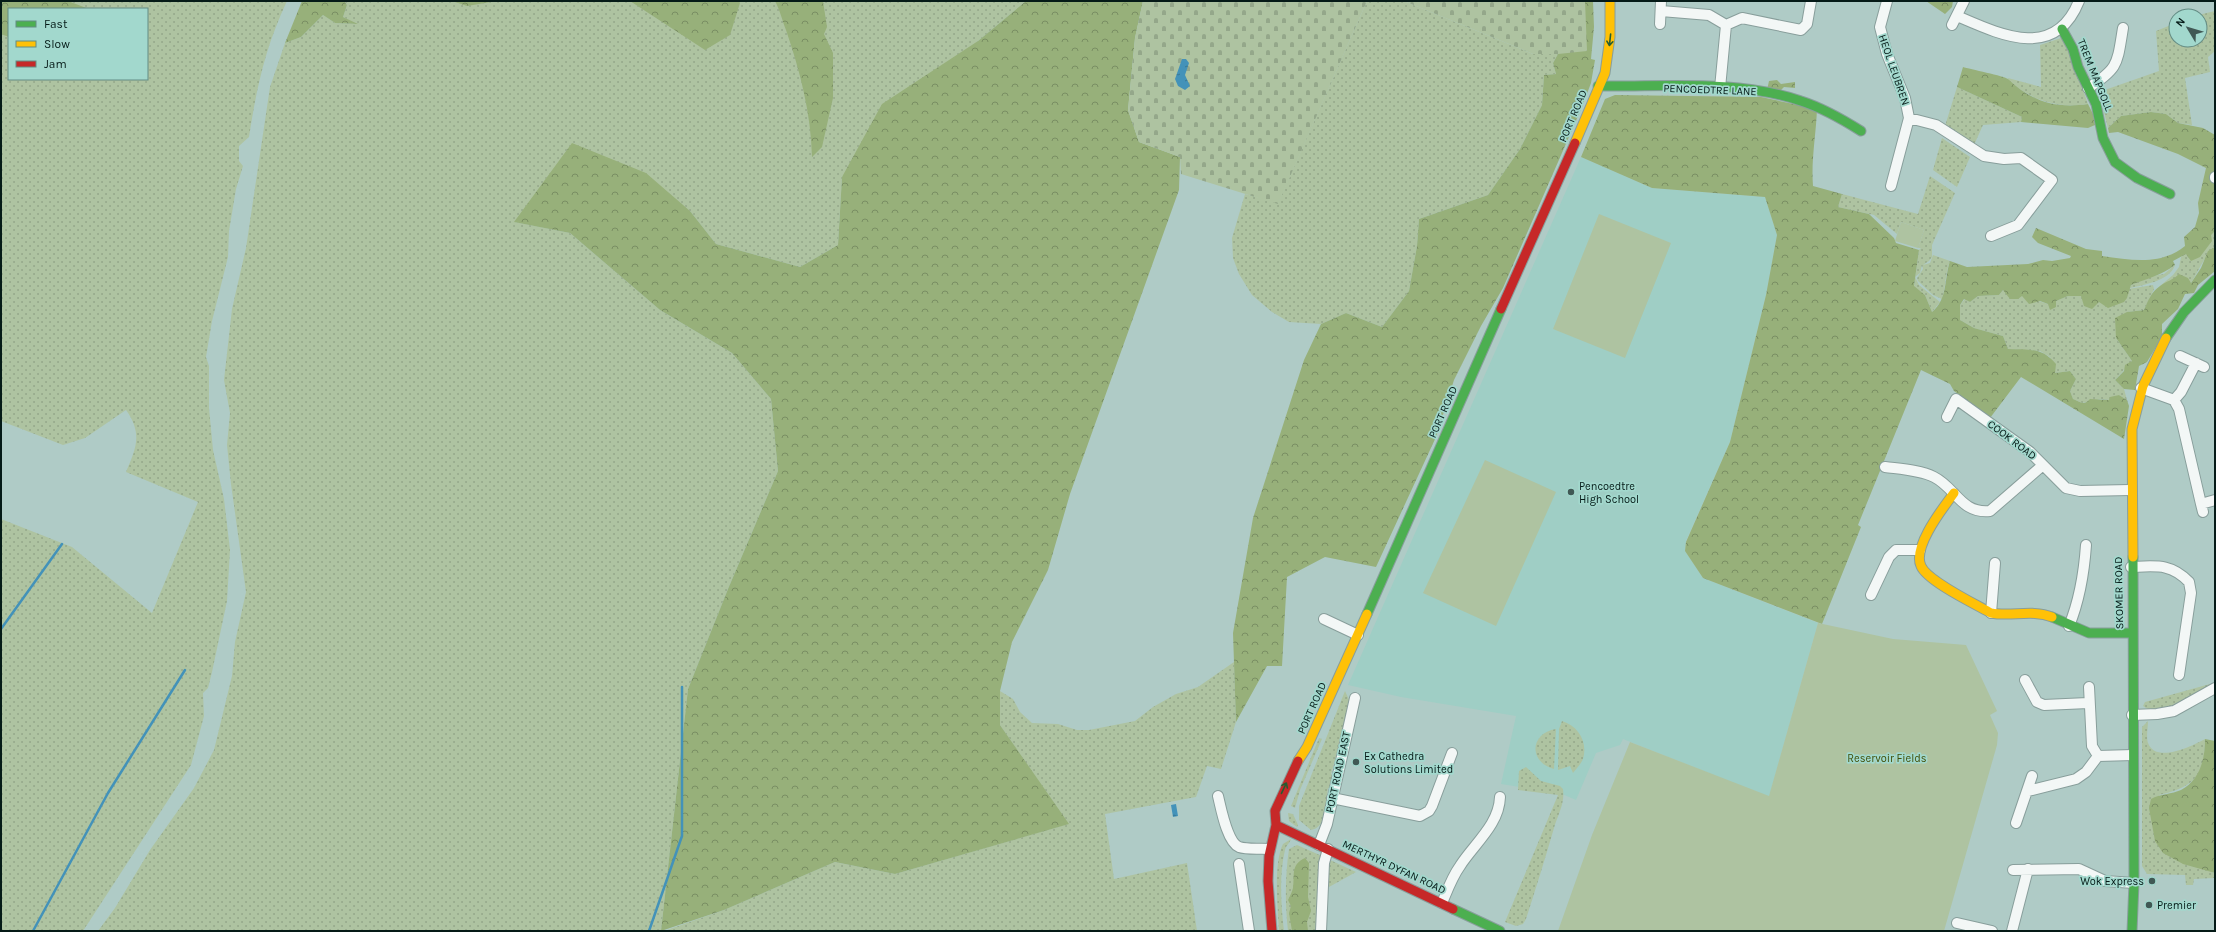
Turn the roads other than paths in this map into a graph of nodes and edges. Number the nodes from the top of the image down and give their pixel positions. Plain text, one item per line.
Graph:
1 (1604, 1) edge
2 (1610, 1) edge
3 (1811, 1) edge
4 (1888, 1) edge
5 (1964, 1) edge
6 (2079, 1) edge
7 (1661, 6) edge
8 (1660, 24) dead end
9 (1726, 25) junction
10 (2123, 28) dead end
11 (2062, 29) junction
12 (1598, 86) junction
13 (1720, 88) junction
14 (2088, 88) junction
15 (1909, 118) junction
16 (1861, 131) dead end
17 (1891, 186) dead end
18 (2170, 194) dead end
19 (1991, 236) dead end
20 (2215, 280) edge
21 (2180, 356) dead end
22 (2141, 388) junction
23 (2174, 400) junction
24 (1947, 417) dead end
25 (2043, 465) junction
26 (1885, 467) dead end
27 (2130, 490) junction
28 (1954, 493) junction
29 (2215, 500) edge
30 (2086, 544) dead end
31 (1920, 550) junction
32 (1995, 563) dead end
33 (2131, 567) junction
34 (1871, 595) dead end
35 (1991, 613) junction
36 (1324, 619) dead end
37 (2069, 626) junction
38 (2132, 633) junction
39 (1358, 635) junction
40 (2179, 675) dead end
41 (2025, 680) dead end
42 (2089, 687) dead end
43 (2215, 688) edge
44 (1355, 698) dead end
45 (2088, 704) junction
46 (2132, 715) junction
47 (1452, 753) dead end
48 (2133, 755) junction
49 (2098, 756) junction
50 (2032, 776) dead end
51 (2028, 791) junction
52 (1218, 796) dead end
53 (1500, 797) dead end
54 (1332, 798) junction
55 (2016, 824) dead end
56 (1276, 825) junction
57 (1319, 844) junction
58 (1270, 849) junction
59 (1328, 849) junction
60 (1239, 864) dead end
61 (2028, 869) junction
62 (2013, 870) dead end
63 (2134, 883) junction
64 (1442, 903) junction
65 (1956, 923) dead end
66 (1249, 931) edge
67 (1272, 931) edge
68 (1321, 931) edge
69 (1500, 931) edge
70 (1992, 931) edge
71 (2012, 931) edge
72 (2132, 931) edge

1 - 12 street, PORT ROAD
2 -> 12 street, PORT ROAD
3 - 9 street
4 - 15 street, HEOL LEUBREN
5 - 11 street
6 - 11 street
7 - 8 street
7 - 9 street
9 - 13 street
10 - 14 street
11 - 14 street, TREM MAPGOLL
12 - 13 street, PENCOEDTRE LANE
12 - 39 street, PORT ROAD
13 - 16 street, PENCOEDTRE LANE
14 - 18 street, TREM MAPGOLL
15 - 17 street, HEOL LEUBREN
15 - 19 street
20 - 22 street, SKOMER ROAD
21 - 23 street
22 - 23 street
22 - 27 street, SKOMER ROAD
23 - 29 street
24 - 25 street, COOK ROAD
25 - 27 street, COOK ROAD
25 - 28 street
26 - 28 street
27 - 33 street, SKOMER ROAD
28 - 31 street
30 - 37 street
31 - 34 street
31 - 35 street
32 - 35 street
33 - 38 street, SKOMER ROAD
33 - 40 street
35 - 37 street
36 - 39 street
37 - 38 street
38 - 46 street, SKOMER ROAD
39 - 56 street, PORT ROAD
41 - 45 street
42 - 45 street
43 - 46 street
44 - 54 street, PORT ROAD EAST
45 - 49 street
46 - 48 street, SKOMER ROAD
47 - 54 street
48 - 49 street
48 - 63 street, SKOMER ROAD
49 - 51 street
50 - 51 street
51 - 55 street
52 - 58 street
53 - 64 street
54 - 57 street, PORT ROAD EAST
56 - 57 street, MERTHYR DYFAN ROAD
56 - 58 street
57 - 59 street, MERTHYR DYFAN ROAD
58 - 67 street
59 - 64 street, MERTHYR DYFAN ROAD
59 - 68 street
60 - 66 street
61 - 62 street
61 - 63 street
61 - 71 street
63 - 72 street, SKOMER ROAD
64 - 69 street, MERTHYR DYFAN ROAD
65 - 70 street

